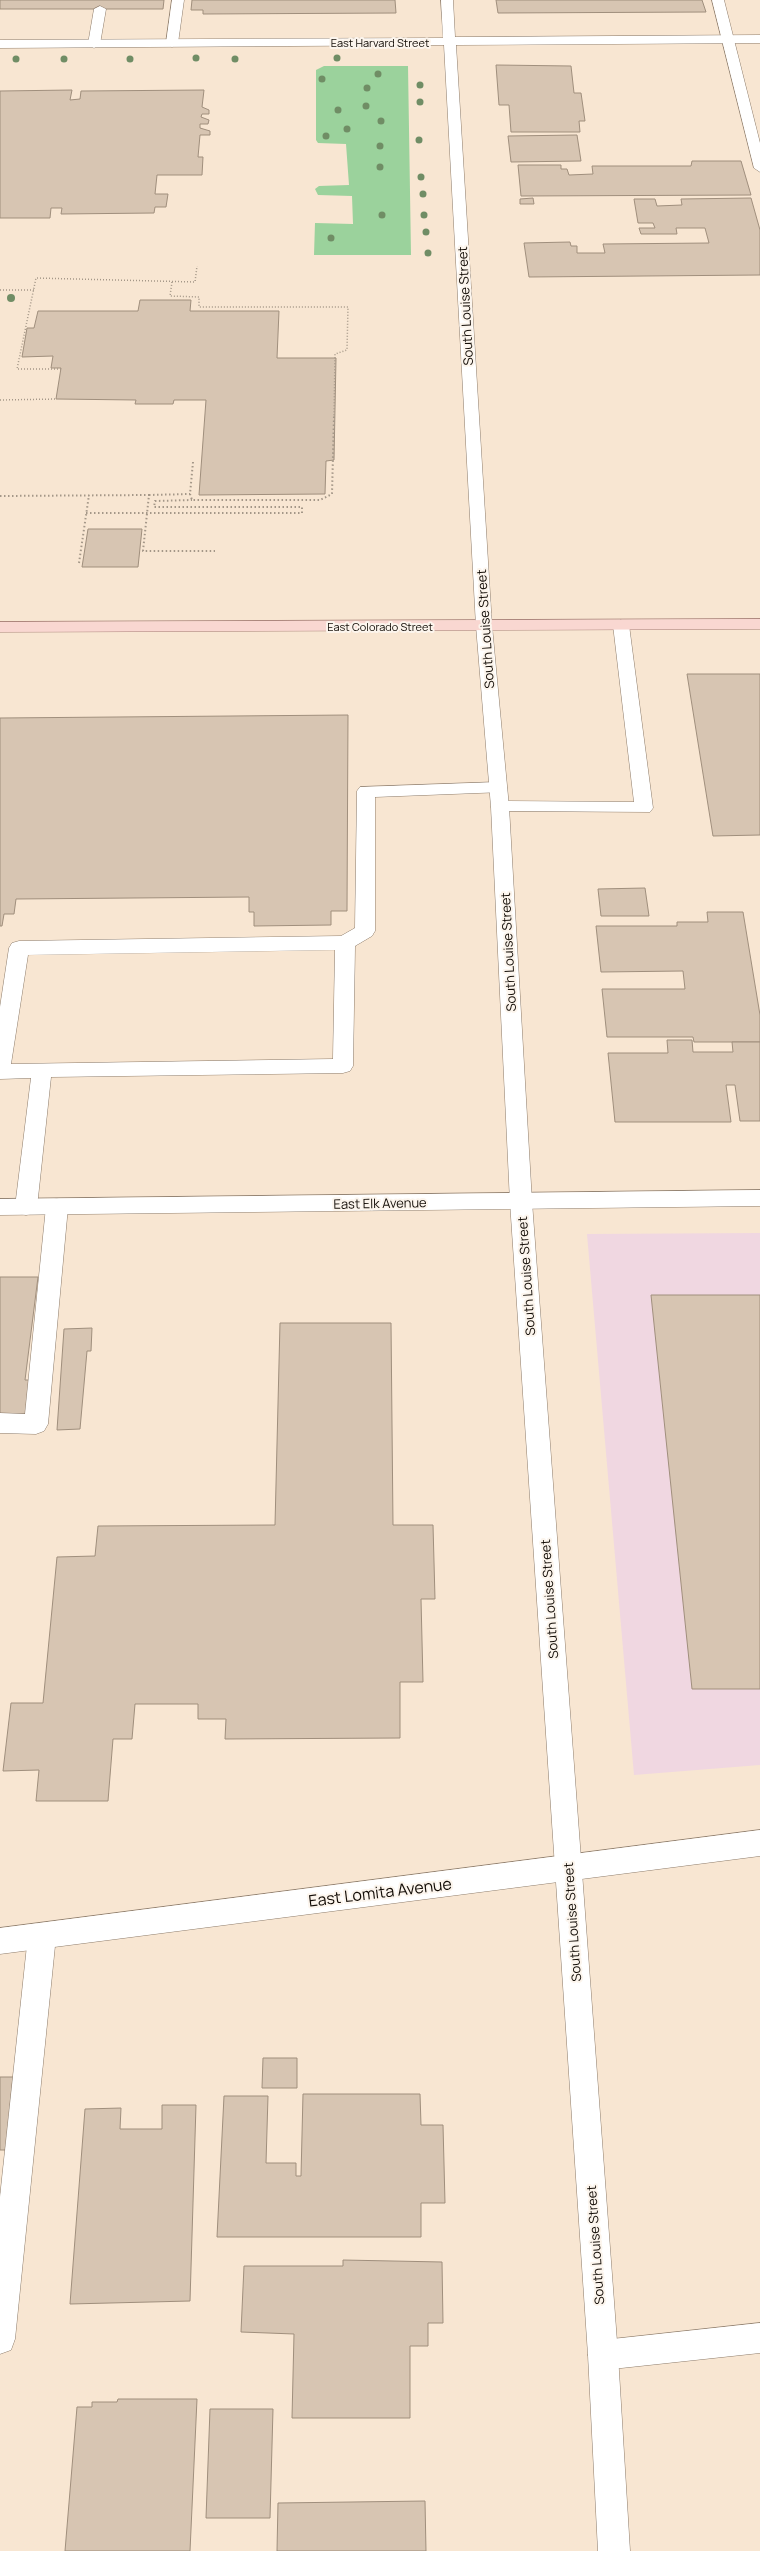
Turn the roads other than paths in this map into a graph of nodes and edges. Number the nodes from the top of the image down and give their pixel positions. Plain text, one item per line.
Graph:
1 (178, 0) edge
2 (447, 0) edge
3 (718, 0) edge
4 (100, 9) dead end
5 (728, 39) junction
6 (760, 39) edge
7 (449, 41) junction
8 (172, 43) junction
9 (0, 44) edge
10 (94, 44) junction
11 (760, 168) edge
12 (760, 624) edge
13 (621, 625) junction
14 (484, 626) junction
15 (0, 628) edge
16 (499, 798) junction
17 (345, 943) junction
18 (42, 1070) junction
19 (760, 1198) edge
20 (521, 1202) junction
21 (0, 1207) edge
22 (26, 1207) junction
23 (56, 1207) junction
24 (0, 1423) edge
25 (760, 1844) edge
26 (569, 1869) junction
27 (42, 1936) junction
28 (0, 1941) edge
29 (760, 2338) edge
30 (0, 2340) edge
31 (603, 2355) junction
32 (614, 2551) edge

1 - 8 street
2 - 7 street, South Louise Street
3 - 5 street
4 - 10 street
5 - 6 street, East Harvard Street
5 - 7 street, East Harvard Street
5 - 11 street
7 - 8 street, East Harvard Street
7 - 14 street, South Louise Street
8 - 10 street, East Harvard Street
9 - 10 street, East Harvard Street
12 - 13 main road, East Colorado Street
13 - 14 main road, East Colorado Street
13 - 16 street
14 - 15 main road, East Colorado Street
14 - 16 street, South Louise Street
16 - 17 street
16 - 20 street, South Louise Street
17 - 18 street
17 - 18 street
18 - 22 street
19 - 20 street, East Elk Avenue
20 - 23 street, East Elk Avenue
20 - 26 street, South Louise Street
21 - 22 street, East Elk Avenue
22 - 23 street, East Elk Avenue
23 - 24 street
25 - 26 street, East Lomita Avenue
26 - 27 street, East Lomita Avenue
26 - 31 street, South Louise Street
27 - 28 street, East Lomita Avenue
27 - 30 street
29 - 31 street
31 - 32 street, South Louise Street

